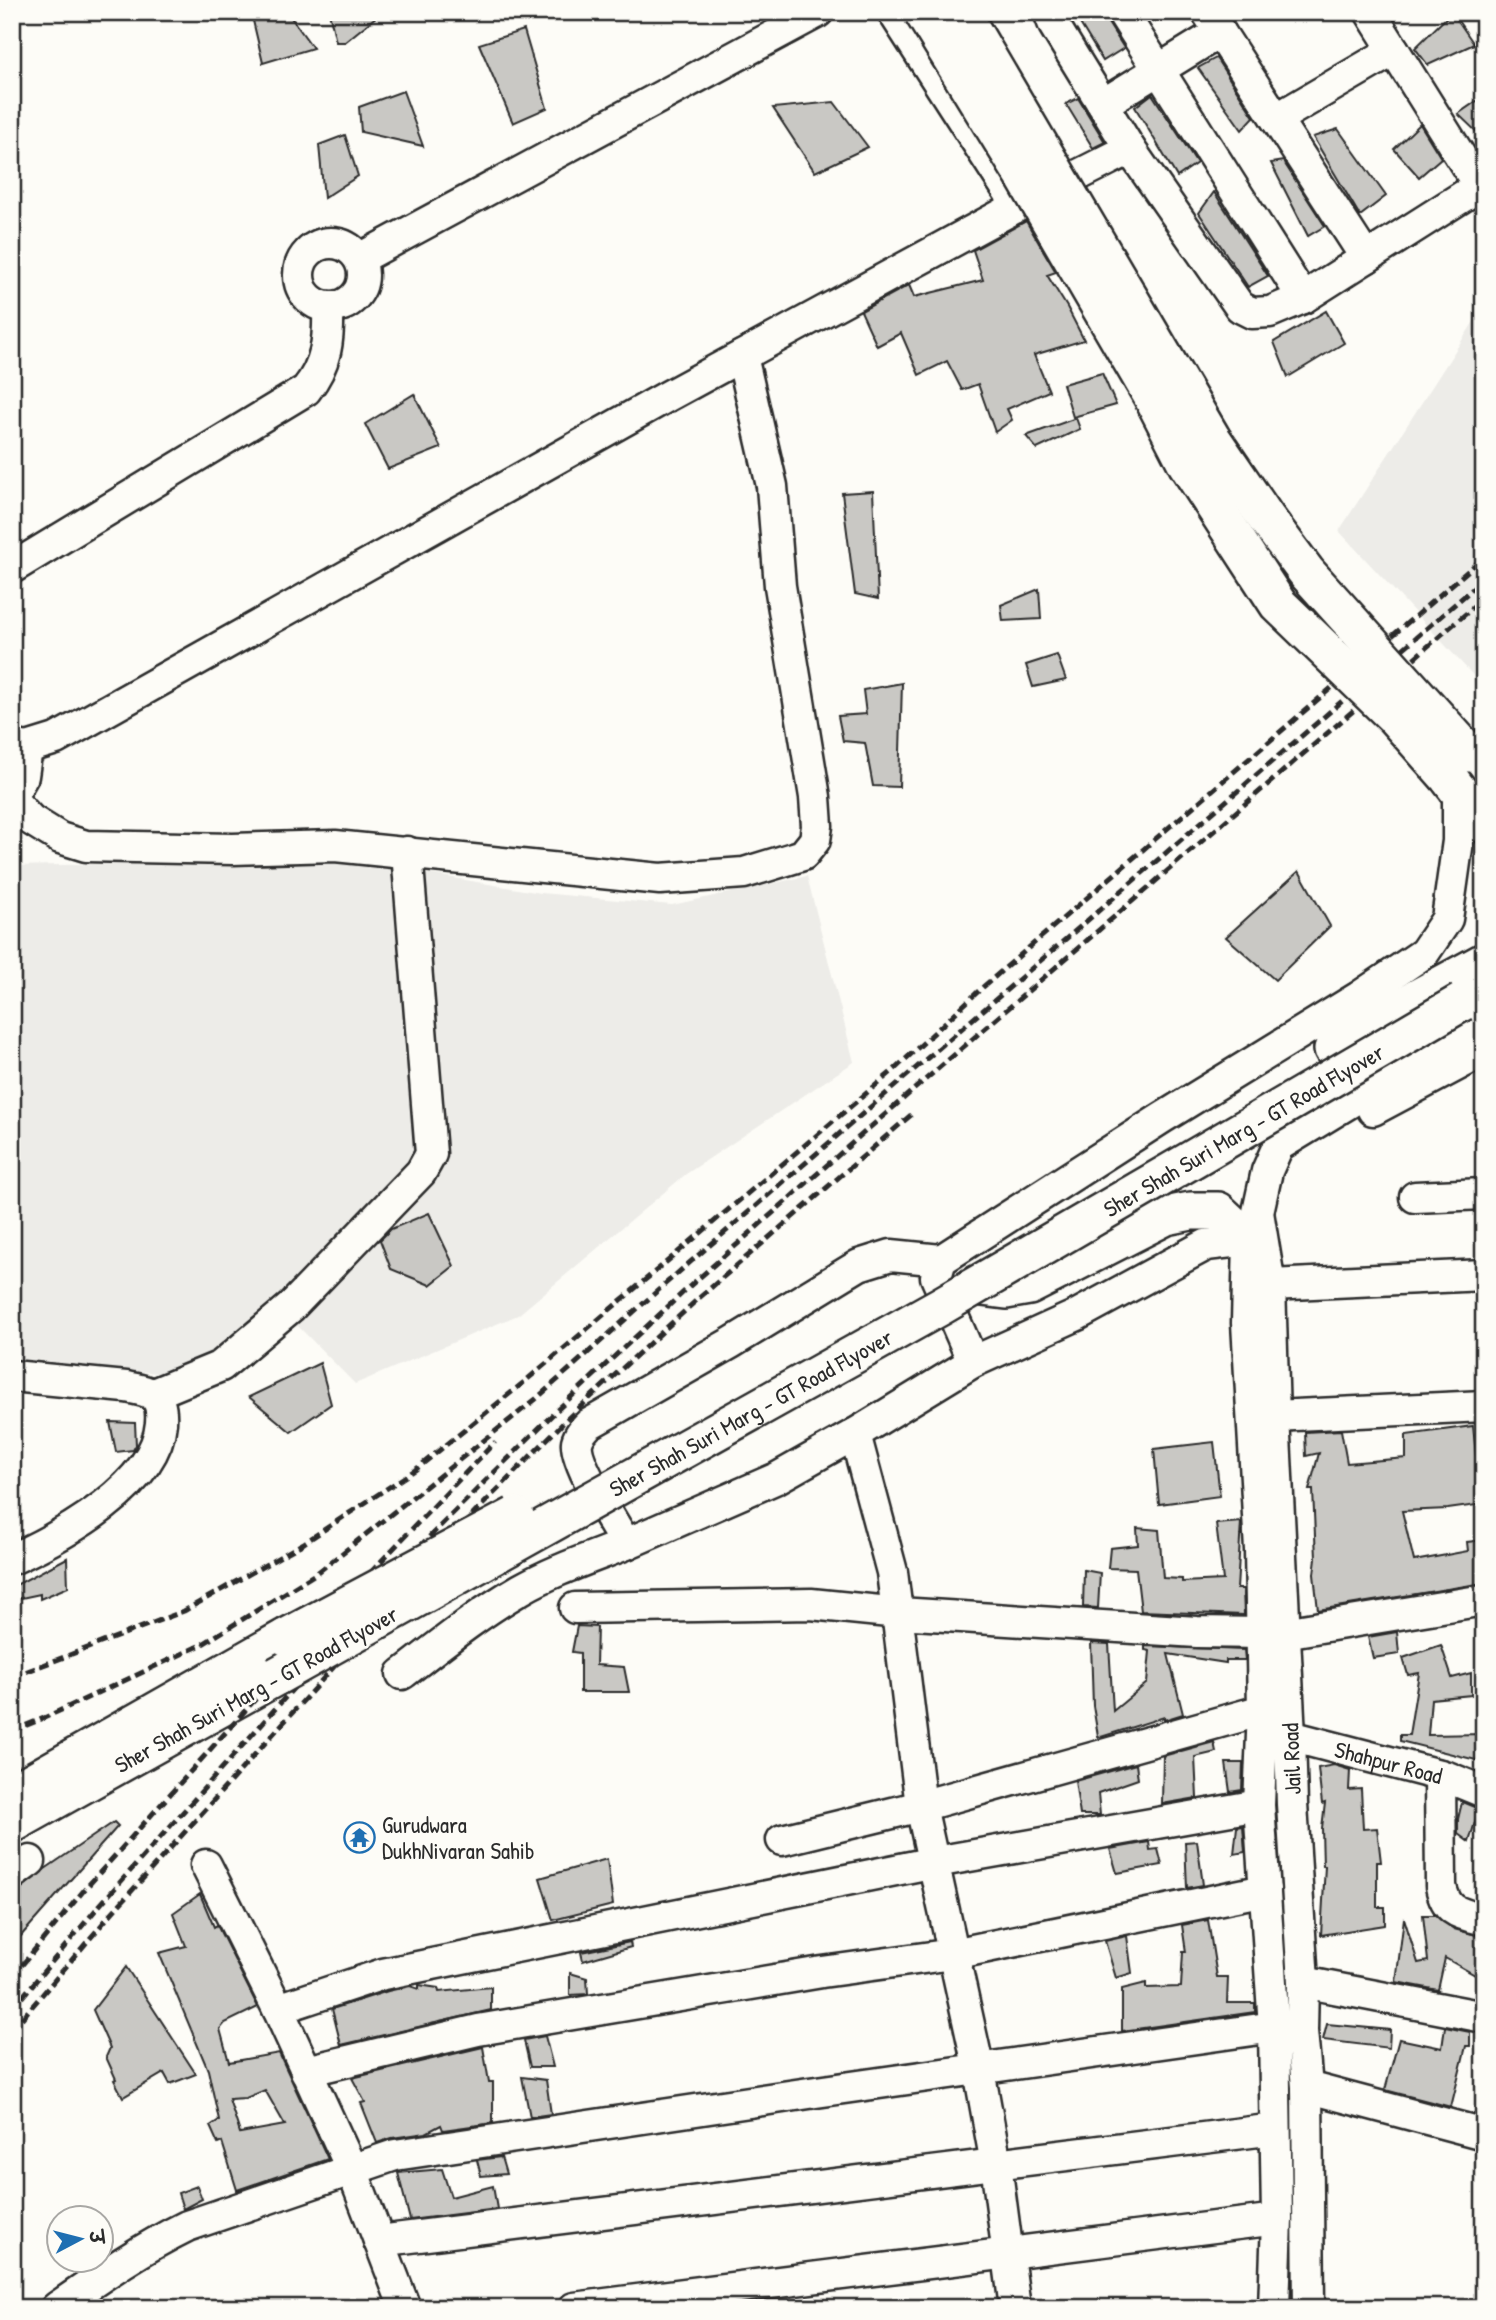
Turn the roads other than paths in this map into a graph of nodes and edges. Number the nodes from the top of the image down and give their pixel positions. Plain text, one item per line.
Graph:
1 (818, 12) edge
2 (893, 12) edge
3 (923, 12) edge
4 (961, 12) edge
5 (1049, 12) edge
6 (1122, 12) edge
7 (1370, 12) edge
8 (1213, 22) edge
9 (1394, 50) junction
10 (1158, 69) junction
11 (1103, 104) junction
12 (1276, 119) junction
13 (1130, 149) junction
14 (1481, 185) edge
15 (1018, 206) junction
16 (1366, 258) junction
17 (359, 259) junction
18 (1303, 298) junction
19 (328, 307) junction
20 (742, 356) junction
21 (12, 568) edge
22 (20, 747) edge
23 (1471, 780) edge
24 (12, 798) edge
25 (1484, 824) edge
26 (407, 852) junction
27 (1484, 962) edge
28 (1484, 991) edge
29 (1367, 1010) junction
30 (1484, 1015) edge
31 (1484, 1052) edge
32 (1484, 1194) edge
33 (1415, 1197) dead end
34 (1245, 1224) junction
35 (939, 1268) junction
36 (1484, 1275) edge
37 (1270, 1285) junction
38 (974, 1286) junction
39 (974, 1362) junction
40 (12, 1376) edge
41 (153, 1394) junction
42 (1484, 1406) edge
43 (1274, 1416) junction
44 (855, 1434) junction
45 (626, 1544) junction
46 (12, 1559) edge
47 (1484, 1600) edge
48 (575, 1608) dead end
49 (899, 1613) junction
50 (1273, 1633) junction
51 (402, 1674) dead end
52 (1263, 1710) junction
53 (1290, 1736) junction
54 (1440, 1775) junction
55 (1484, 1792) edge
56 (12, 1793) edge
57 (1259, 1805) junction
58 (921, 1806) junction
59 (12, 1824) edge
60 (782, 1840) dead end
61 (935, 1862) junction
62 (206, 1865) dead end
63 (1265, 1889) junction
64 (1484, 1920) edge
65 (953, 1954) junction
66 (1303, 1982) junction
67 (278, 2009) junction
68 (1484, 2017) edge
69 (1274, 2027) junction
70 (979, 2070) junction
71 (306, 2071) junction
72 (1307, 2087) junction
73 (1275, 2129) junction
74 (1484, 2134) edge
75 (996, 2164) junction
76 (352, 2170) junction
77 (1277, 2219) junction
78 (379, 2241) junction
79 (1008, 2254) junction
80 (56, 2308) edge
81 (405, 2308) edge
82 (573, 2308) edge
83 (1015, 2308) edge
84 (1274, 2308) edge
85 (1309, 2308) edge

1 - 17 street
2 - 15 street
3 - 23 main road, bridge
4 - 23 main road, bridge
5 - 11 street
6 - 10 street
7 - 9 street
8 - 10 street
8 - 12 street
9 - 12 street
9 - 14 street
10 - 11 street
10 - 18 street
11 - 13 street
12 - 16 street
13 - 15 street
13 - 18 street
14 - 16 street
15 - 20 street
16 - 18 street
17 - 19 street
17 - 19 street
19 - 21 street
20 - 22 street
20 - 26 street
22 - 24 street
23 - 25 main road
23 - 29 street
24 - 26 street
26 - 41 street
27 - 29 main road, Sher Shah Suri Marg - GT Road Flyover
28 - 38 main road, Sher Shah Suri Marg - GT Road Flyover, bridge
29 - 35 street
29 - 56 main road, Sher Shah Suri Marg - GT Road Flyover, bridge
30 - 34 street
31 - 34 street
32 - 33 street
34 - 37 street, Jail Road
34 - 38 main road
34 - 39 street
34 - 50 street, Jail Road
35 - 39 street
35 - 45 street
36 - 37 street
37 - 43 street, Jail Road
38 - 59 main road, Sher Shah Suri Marg - GT Road Flyover, bridge
39 - 44 street
40 - 41 street
41 - 46 street
42 - 43 street
43 - 50 street, Jail Road
44 - 45 street
44 - 49 street
45 - 51 street
47 - 50 street
48 - 49 street
49 - 50 street
49 - 58 street
50 - 52 street, Jail Road
50 - 53 street, Jail Road
52 - 57 street, Jail Road
52 - 58 street
53 - 54 street, Shahpur Road
53 - 66 street, Jail Road
54 - 55 street, Shahpur Road
54 - 64 street
57 - 61 street
57 - 63 street, Jail Road
58 - 60 street
58 - 61 street
61 - 65 street
61 - 67 street
62 - 67 street
63 - 65 street
63 - 69 street, Jail Road
65 - 70 street
65 - 71 street
66 - 68 street
66 - 72 street, Jail Road
67 - 71 street
69 - 70 street
69 - 73 street, Jail Road
70 - 75 street
70 - 76 street
71 - 76 street
72 - 74 street
72 - 85 street, Jail Road
73 - 75 street
73 - 77 street, Jail Road
75 - 78 street
75 - 79 street
76 - 78 street
76 - 80 street
77 - 79 street
77 - 84 street, Jail Road
78 - 81 street
79 - 82 street
79 - 83 street

